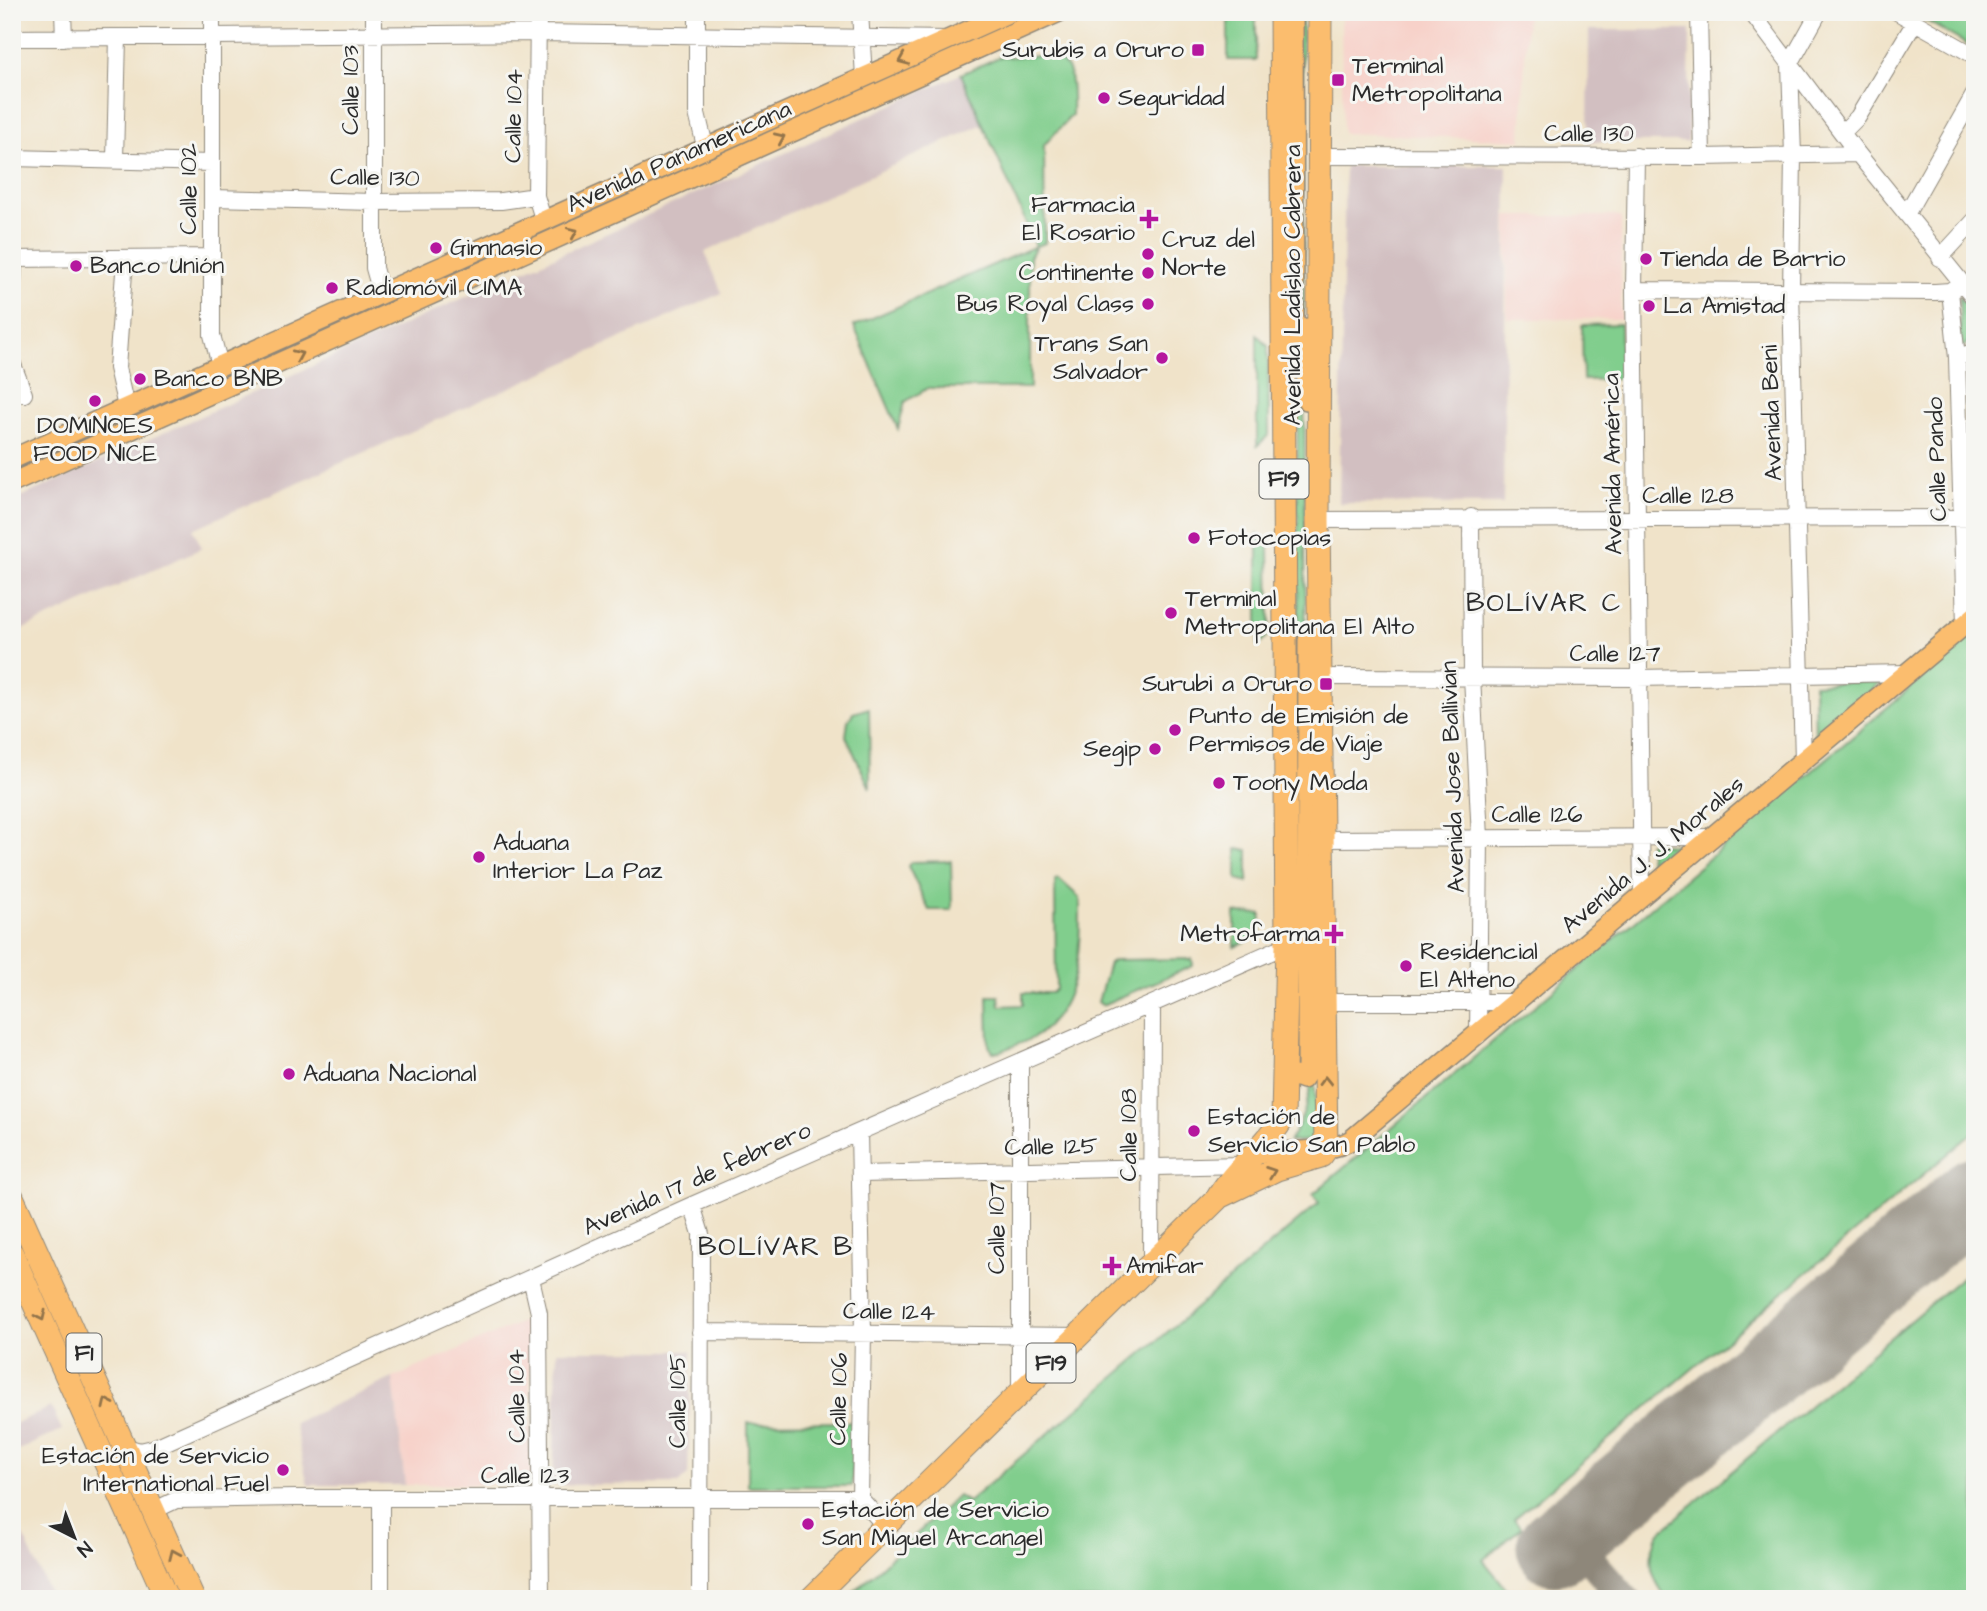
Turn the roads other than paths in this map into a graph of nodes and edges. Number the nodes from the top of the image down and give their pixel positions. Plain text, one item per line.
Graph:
1 (63, 12) edge
2 (212, 12) edge
3 (374, 12) edge
4 (538, 12) edge
5 (697, 12) edge
6 (860, 12) edge
7 (1059, 12) edge
8 (1281, 12) edge
9 (1293, 12) edge
10 (1306, 12) edge
11 (1320, 12) edge
12 (1699, 12) edge
13 (1751, 12) edge
14 (1819, 12) edge
15 (1897, 12) edge
16 (1002, 16) edge
17 (1915, 22) junction
18 (374, 33) junction
19 (538, 33) junction
20 (697, 33) junction
21 (212, 35) junction
22 (118, 37) junction
23 (1003, 37) junction
24 (12, 38) edge
25 (64, 38) junction
26 (860, 38) junction
27 (951, 39) junction
28 (1975, 56) edge
29 (1790, 64) junction
30 (864, 77) junction
31 (1975, 93) edge
32 (1843, 132) junction
33 (705, 146) junction
34 (1858, 154) junction
35 (1320, 156) junction
36 (1636, 156) junction
37 (1793, 156) junction
38 (1702, 157) junction
39 (12, 158) edge
40 (115, 159) junction
41 (212, 163) junction
42 (536, 196) junction
43 (212, 198) junction
44 (374, 202) junction
45 (1907, 213) junction
46 (543, 219) junction
47 (1975, 219) edge
48 (212, 257) junction
49 (1940, 258) junction
50 (13, 259) edge
51 (125, 259) junction
52 (1955, 287) junction
53 (1634, 290) junction
54 (1791, 291) junction
55 (381, 293) junction
56 (1975, 299) edge
57 (12, 308) edge
58 (1975, 351) edge
59 (1957, 358) junction
60 (12, 362) edge
61 (220, 365) junction
62 (24, 394) dead end
63 (126, 407) junction
64 (12, 458) edge
65 (12, 483) edge
66 (1471, 517) junction
67 (1968, 518) edge
68 (1637, 519) junction
69 (1798, 519) junction
70 (1318, 520) junction
71 (1970, 621) edge
72 (1908, 673) junction
73 (1472, 676) junction
74 (1800, 676) junction
75 (1321, 677) junction
76 (1637, 678) junction
77 (1803, 761) junction
78 (1711, 837) junction
79 (1480, 838) junction
80 (1641, 838) junction
81 (1321, 848) junction
82 (1309, 884) junction
83 (1642, 897) junction
84 (1323, 916) junction
85 (1287, 946) junction
86 (1479, 1001) junction
87 (1324, 1002) junction
88 (1518, 1002) junction
89 (1152, 1006) junction
90 (1478, 1036) junction
91 (1020, 1063) junction
92 (1301, 1075) junction
93 (1283, 1118) junction
94 (859, 1132) junction
95 (1326, 1149) junction
96 (1246, 1160) junction
97 (1151, 1168) junction
98 (1020, 1171) junction
99 (862, 1174) junction
100 (12, 1197) edge
101 (1216, 1199) junction
102 (692, 1205) junction
103 (12, 1254) edge
104 (1151, 1264) junction
105 (531, 1278) junction
106 (701, 1332) junction
107 (863, 1334) junction
108 (1020, 1336) junction
109 (1077, 1336) junction
110 (1020, 1393) junction
111 (126, 1447) junction
112 (859, 1498) junction
113 (381, 1499) junction
114 (541, 1499) junction
115 (701, 1499) junction
116 (155, 1510) junction
117 (885, 1526) junction
118 (167, 1599) edge
119 (193, 1599) edge
120 (381, 1599) edge
121 (541, 1599) edge
122 (700, 1599) edge
123 (811, 1599) edge

1 - 25 street
2 - 21 street, Calle 102
3 - 18 street, Calle 103
4 - 19 street, Calle 104
5 - 20 street
6 - 26 street
7 - 23 main road, Avenida Panamericana
8 - 85 highway, Avenida Ladislao Cabrera / F19
9 - 92 main road, Avenida Ladislao Cabrera / F19
10 - 82 main road, Avenida Ladislao Cabrera / F19
11 - 35 highway, Avenida Ladislao Cabrera / F19
12 - 38 street
13 - 29 street
14 - 29 street
15 - 17 street
16 - 23 main road
16 - 27 main road, Avenida Panamericana
17 - 28 street
17 - 32 street
18 - 19 street
18 - 21 street
18 - 44 street, Calle 103
19 - 20 street
19 - 42 street, Calle 104
20 - 26 street
20 - 33 street
21 - 22 street
21 - 41 street, Calle 102
22 - 25 street
22 - 40 street
65 -> 23 main road, Avenida Panamericana
24 - 25 street
26 - 27 street
26 - 30 street
27 -> 30 main road, Avenida Panamericana
29 - 32 street
29 - 37 street, Avenida Beni
30 - 33 main road, Avenida Panamericana
31 - 45 street
32 - 34 street
33 - 46 main road, Avenida Panamericana
34 - 37 street, Calle 130
34 - 45 street
35 - 36 street, Calle 130
35 - 70 highway, Avenida Ladislao Cabrera / F19
36 - 38 street, Calle 130
36 - 53 street, Avenida América
37 - 38 street, Calle 130
37 - 54 street, Avenida Beni
39 - 40 street
40 - 41 street
41 - 43 street, Calle 102
42 - 44 street, Calle 130
42 - 46 street, Calle 104
43 - 44 street, Calle 130
43 - 48 street, Calle 102
44 - 55 street, Calle 103
45 - 49 street
46 - 55 main road, Avenida Panamericana
47 - 49 street
48 - 51 street
48 - 61 street, Calle 102
49 - 52 street
50 - 51 street
50 - 57 street
51 - 63 street
52 - 54 street
52 - 56 street
52 - 59 street, Calle Pando
53 - 54 street
53 - 68 street, Avenida América
54 - 69 street, Avenida Beni
55 - 61 main road, Avenida Panamericana
58 - 59 street
59 - 67 street, Calle Pando
60 - 62 street
61 - 63 main road, Avenida Panamericana
63 - 64 main road, Avenida Panamericana
66 - 68 street, Calle 128
66 - 70 street, Calle 128
66 - 73 street, Avenida Jose Ballivian
67 - 69 street, Calle 128
67 - 71 street, Calle Pando
68 - 69 street, Calle 128
68 - 76 street, Avenida América
69 - 74 street, Avenida Beni
70 - 75 highway, Avenida Ladislao Cabrera / F19
71 - 72 main road, Avenida J. J. Morales
72 - 74 street, Calle 127
72 - 77 main road, Avenida J. J. Morales
73 - 75 street, Calle 127
73 - 76 street, Calle 127
73 - 79 street, Avenida Jose Ballivian
74 - 76 street, Calle 127
74 - 77 street, Avenida Beni
75 - 81 highway, Avenida Ladislao Cabrera / F19
76 - 80 street, Avenida América
77 - 78 main road, Avenida J. J. Morales
78 - 80 street, Calle 126
78 - 83 main road, Avenida J. J. Morales
79 - 80 street, Calle 126
79 - 81 street, Calle 126
79 - 86 street, Avenida Jose Ballivian
80 - 83 street, Avenida América
81 - 82 highway
81 - 84 highway, Avenida Ladislao Cabrera / F19
82 - 84 highway
82 - 92 main road, Avenida Ladislao Cabrera / F19
83 - 88 main road, Avenida J. J. Morales
84 - 87 highway, Avenida Ladislao Cabrera / F19
85 - 89 street, Avenida 17 de febrero
85 - 93 highway, Avenida Ladislao Cabrera / F19
86 - 87 street
86 - 88 street
86 - 90 street, Avenida Jose Ballivian
95 -> 87 highway, Avenida Ladislao Cabrera / F19
88 - 90 main road, Avenida J. J. Morales
89 - 91 street, Avenida 17 de febrero
89 - 97 street, Calle 108
90 - 95 main road, Avenida J. J. Morales
91 - 94 street, Avenida 17 de febrero
91 - 98 street, Calle 107
92 - 93 main road, Avenida Ladislao Cabrera / F19
93 - 96 highway, Avenida Ladislao Cabrera / F19
94 - 99 street, Calle 106
94 - 102 street, Avenida 17 de febrero
95 - 96 main road
101 -> 95 highway, Avenida Ladislao Cabrera / F19
96 - 97 street, Calle 125
96 - 101 highway, Avenida Ladislao Cabrera / F19
97 - 98 street, Calle 125
97 - 104 street, Calle 108
98 - 99 street, Calle 125
98 - 108 street, Calle 107
99 - 107 street, Calle 106
111 -> 100 highway, F1
101 - 104 highway, Avenida Ladislao Cabrera / F19
102 - 105 street, Avenida 17 de febrero
102 - 106 street, Calle 105
103 -> 118 highway, F1
104 - 109 highway, Avenida Ladislao Cabrera / F19
105 - 111 street, Avenida 17 de febrero
105 - 114 street, Calle 104
106 - 107 street, Calle 124
106 - 115 street, Calle 105
107 - 108 street, Calle 124
107 - 112 street, Calle 106
108 - 109 street, Calle 124
108 - 110 street, Calle 107
109 - 110 highway, Avenida Ladislao Cabrera / F19
110 - 117 highway, Avenida Ladislao Cabrera / F19
111 - 116 highway, F1
112 - 115 street, Calle 123
112 - 117 street
113 - 114 street, Calle 123
113 - 116 street, Calle 123
113 - 120 street
114 - 115 street, Calle 123
114 - 121 street, Calle 104
115 - 122 street, Calle 105
119 -> 116 highway, F1
117 - 123 highway, Avenida Ladislao Cabrera / F19

